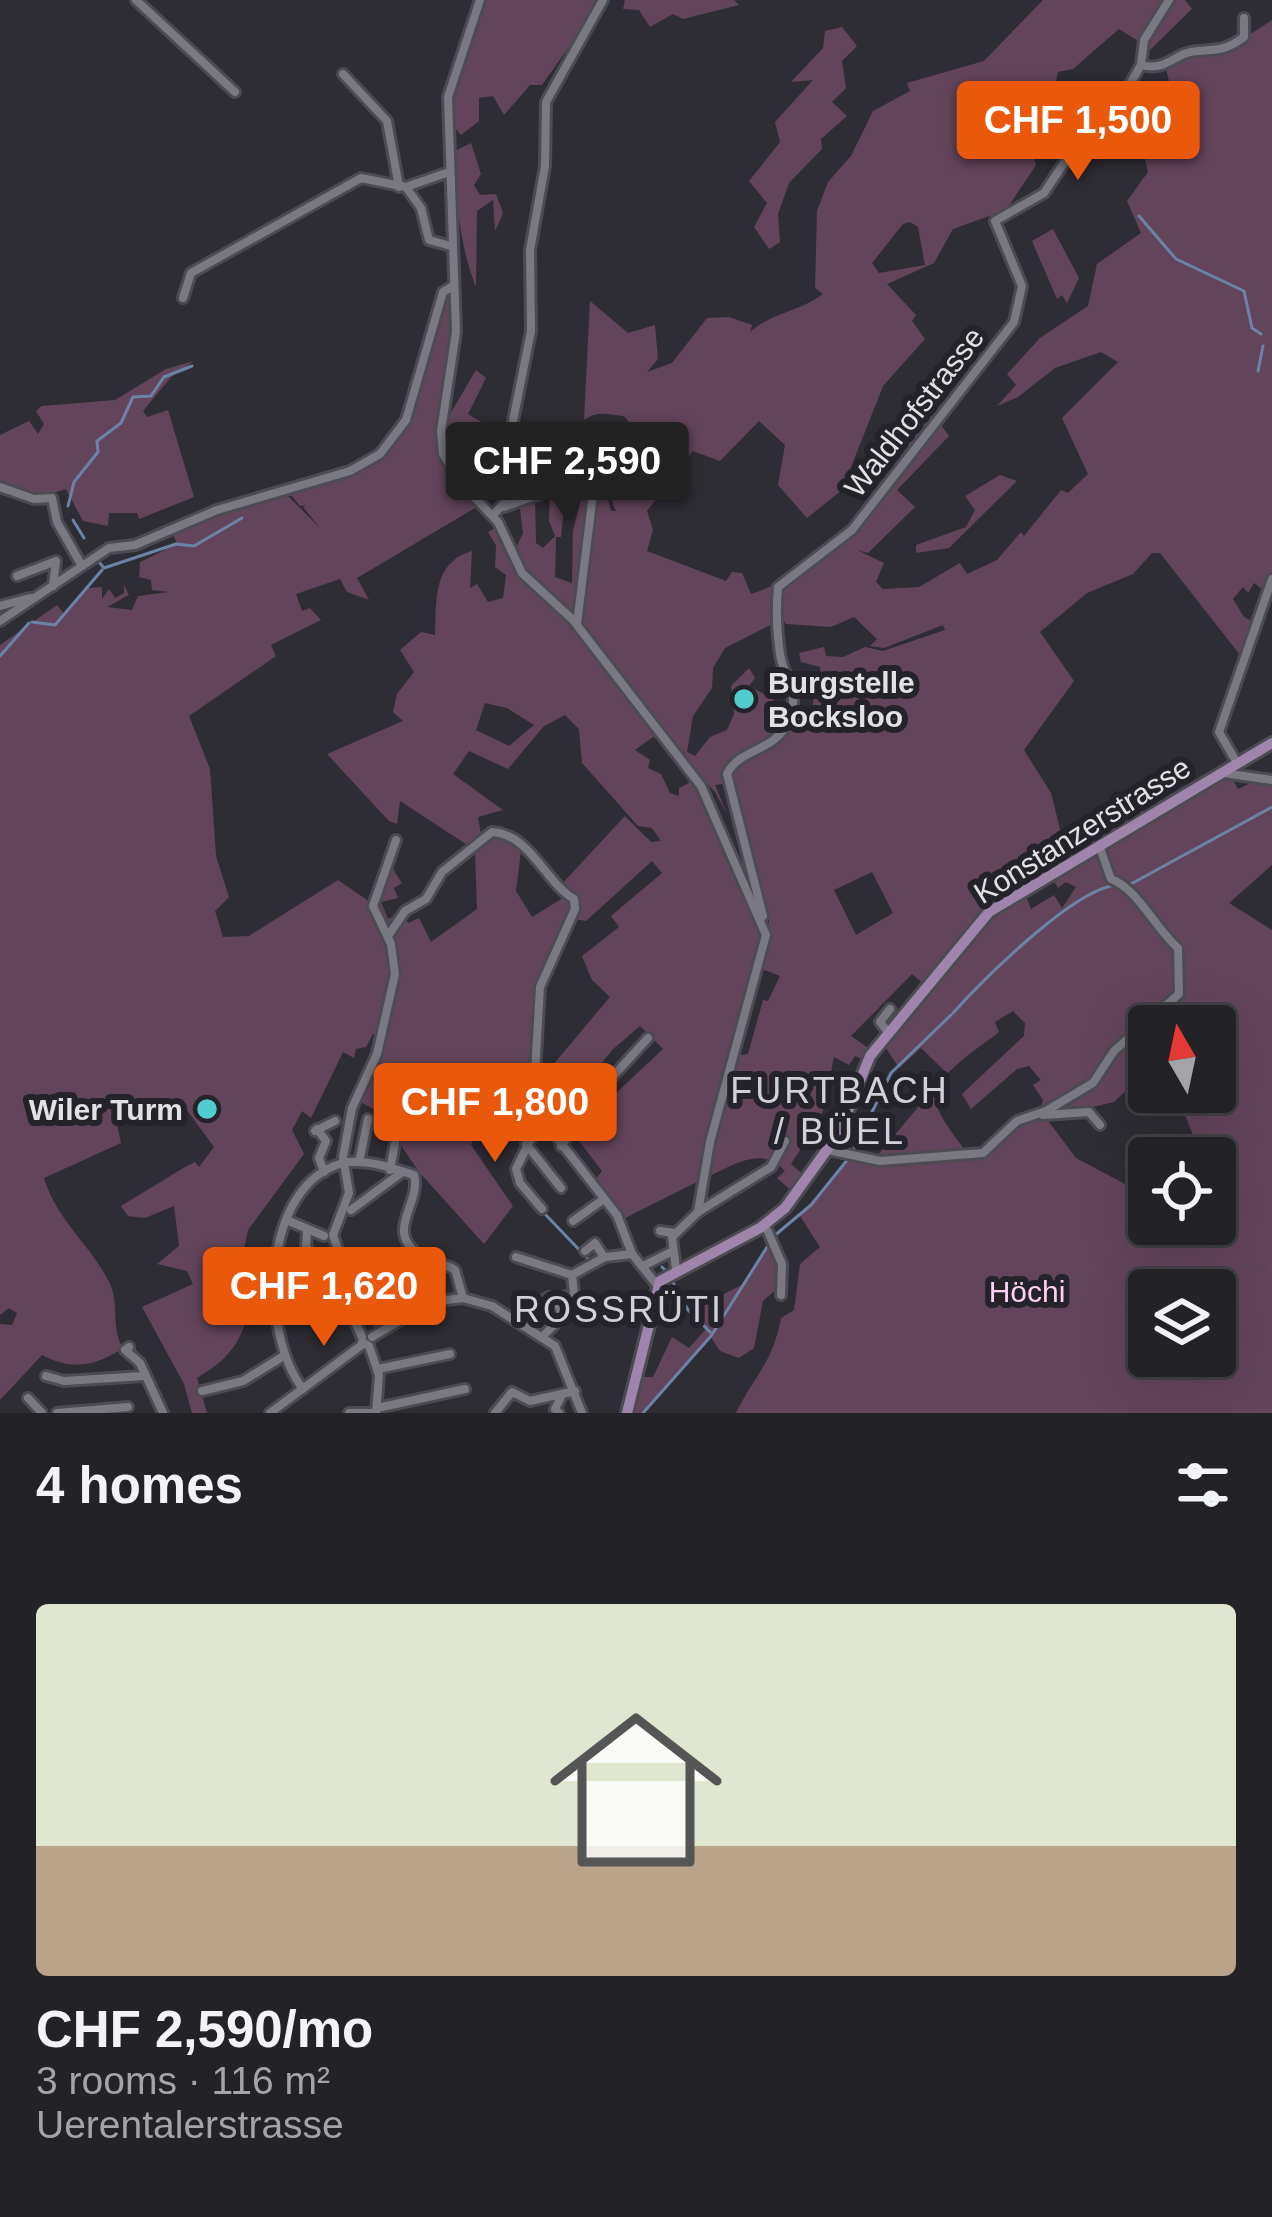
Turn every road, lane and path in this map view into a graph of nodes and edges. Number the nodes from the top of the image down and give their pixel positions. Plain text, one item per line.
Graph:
1 (136, 0) edge
2 (480, 0) edge
3 (603, 0) edge
4 (1169, 0) edge
5 (1244, 18) dead end
6 (1142, 65) junction
7 (343, 74) dead end
8 (235, 92) dead end
9 (449, 172) junction
10 (402, 187) junction
11 (451, 246) junction
12 (453, 286) junction
13 (183, 298) dead end
14 (0, 487) edge
15 (503, 507) junction
16 (493, 515) junction
17 (82, 566) junction
18 (17, 576) dead end
19 (1272, 579) edge
20 (53, 586) junction
21 (31, 600) junction
22 (0, 613) edge
23 (577, 625) junction
24 (1272, 742) edge
25 (1237, 763) junction
26 (1222, 772) junction
27 (1272, 780) edge
28 (396, 840) dead end
29 (1099, 844) junction
30 (762, 922) junction
31 (388, 936) junction
32 (890, 1009) dead end
33 (888, 1032) junction
34 (648, 1038) dead end
35 (532, 1099) junction
36 (1036, 1116) junction
37 (368, 1119) dead end
38 (539, 1120) junction
39 (335, 1121) dead end
40 (1100, 1125) dead end
41 (502, 1137) dead end
42 (785, 1141) dead end
43 (395, 1143) dead end
44 (526, 1144) junction
45 (561, 1146) junction
46 (829, 1150) junction
47 (359, 1162) junction
48 (343, 1163) junction
49 (396, 1171) junction
50 (324, 1172) junction
51 (561, 1188) dead end
52 (604, 1199) junction
53 (542, 1208) dead end
54 (351, 1210) dead end
55 (698, 1213) junction
56 (289, 1221) junction
57 (573, 1222) dead end
58 (308, 1231) junction
59 (660, 1231) dead end
60 (674, 1233) junction
61 (771, 1233) junction
62 (324, 1236) dead end
63 (585, 1251) dead end
64 (673, 1251) junction
65 (632, 1254) junction
66 (516, 1257) dead end
67 (604, 1257) junction
68 (314, 1260) dead end
69 (644, 1266) junction
70 (292, 1269) dead end
71 (676, 1270) junction
72 (572, 1275) junction
73 (657, 1286) junction
74 (329, 1292) dead end
75 (781, 1295) dead end
76 (565, 1296) dead end
77 (549, 1297) dead end
78 (463, 1298) junction
79 (294, 1303) junction
80 (274, 1305) junction
81 (513, 1316) junction
82 (562, 1318) junction
83 (649, 1318) junction
84 (609, 1319) dead end
85 (544, 1335) junction
86 (367, 1341) junction
87 (129, 1347) dead end
88 (450, 1354) dead end
89 (282, 1357) junction
90 (378, 1369) junction
91 (46, 1376) dead end
92 (144, 1376) junction
93 (303, 1389) junction
94 (465, 1389) dead end
95 (202, 1391) dead end
96 (575, 1391) junction
97 (562, 1394) junction
98 (28, 1398) dead end
99 (543, 1398) junction
100 (128, 1407) dead end
101 (375, 1411) edge
102 (42, 1413) edge
103 (57, 1413) edge
104 (164, 1413) edge
105 (270, 1413) edge
106 (349, 1413) edge
107 (495, 1413) edge
108 (535, 1413) edge
109 (559, 1413) edge
110 (582, 1413) edge
111 (627, 1413) edge

1 - 8 street
2 - 9 street
3 - 15 street
4 - 6 street
5 - 6 street
6 - 30 street, Waldhofstrasse
7 - 10 street
9 - 10 street
9 - 11 street
10 - 11 street
10 - 13 street
11 - 12 street
12 - 16 street
12 - 17 street
14 - 17 street
15 - 16 street
15 - 23 street
16 - 23 street
17 - 20 street
18 - 20 street
19 - 25 street
20 - 21 street
21 - 22 street
21 - 22 street
23 - 30 street
24 - 25 main road, Konstanzerstrasse
25 - 26 main road, Konstanzerstrasse
26 - 27 street
26 - 29 main road, Konstanzerstrasse
28 - 31 street
29 - 33 main road, Konstanzerstrasse
29 - 36 street
30 - 55 street
31 - 35 street
31 - 48 street
32 - 33 street, Konstanzerstrasse
33 - 46 main road, Konstanzerstrasse
34 - 45 street
35 - 38 street
35 - 41 street
36 - 40 street
36 - 46 street
37 - 47 street
38 - 44 street
38 - 45 street
39 - 50 street
42 - 55 street
43 - 49 street
44 - 51 street
44 - 53 street
45 - 52 street
46 - 61 main road, Konstanzerstrasse
47 - 48 street
47 - 49 street
48 - 50 street
48 - 86 street
49 - 54 street
49 - 78 street
50 - 56 street
52 - 57 street
52 - 65 street
55 - 60 street
56 - 58 street
56 - 80 street
58 - 62 street
58 - 68 street
59 - 60 street
60 - 64 street
61 - 71 main road, Konstanzerstrasse
61 - 75 street
63 - 67 street
64 - 69 street
64 - 71 street
65 - 67 street
65 - 69 street
66 - 72 street
67 - 72 street
69 - 73 street
70 - 79 street
71 - 73 main road, Konstanzerstrasse
72 - 82 street
73 - 83 main road
74 - 79 street
76 - 82 street
77 - 81 street
78 - 81 street
78 - 86 street
79 - 80 street
80 - 89 street
81 - 85 street
82 - 85 street
83 - 84 street
83 - 111 main road
85 - 96 street
86 - 90 street
86 - 93 street
87 - 92 street
88 - 90 street
89 - 93 street
89 - 95 street
90 - 101 street
91 - 92 street
92 - 104 street
93 - 105 street
94 - 101 street
96 - 97 street
96 - 110 street
97 - 99 street
97 - 109 street
98 - 102 street
99 - 107 street
99 - 108 street
100 - 103 street
101 - 106 street

